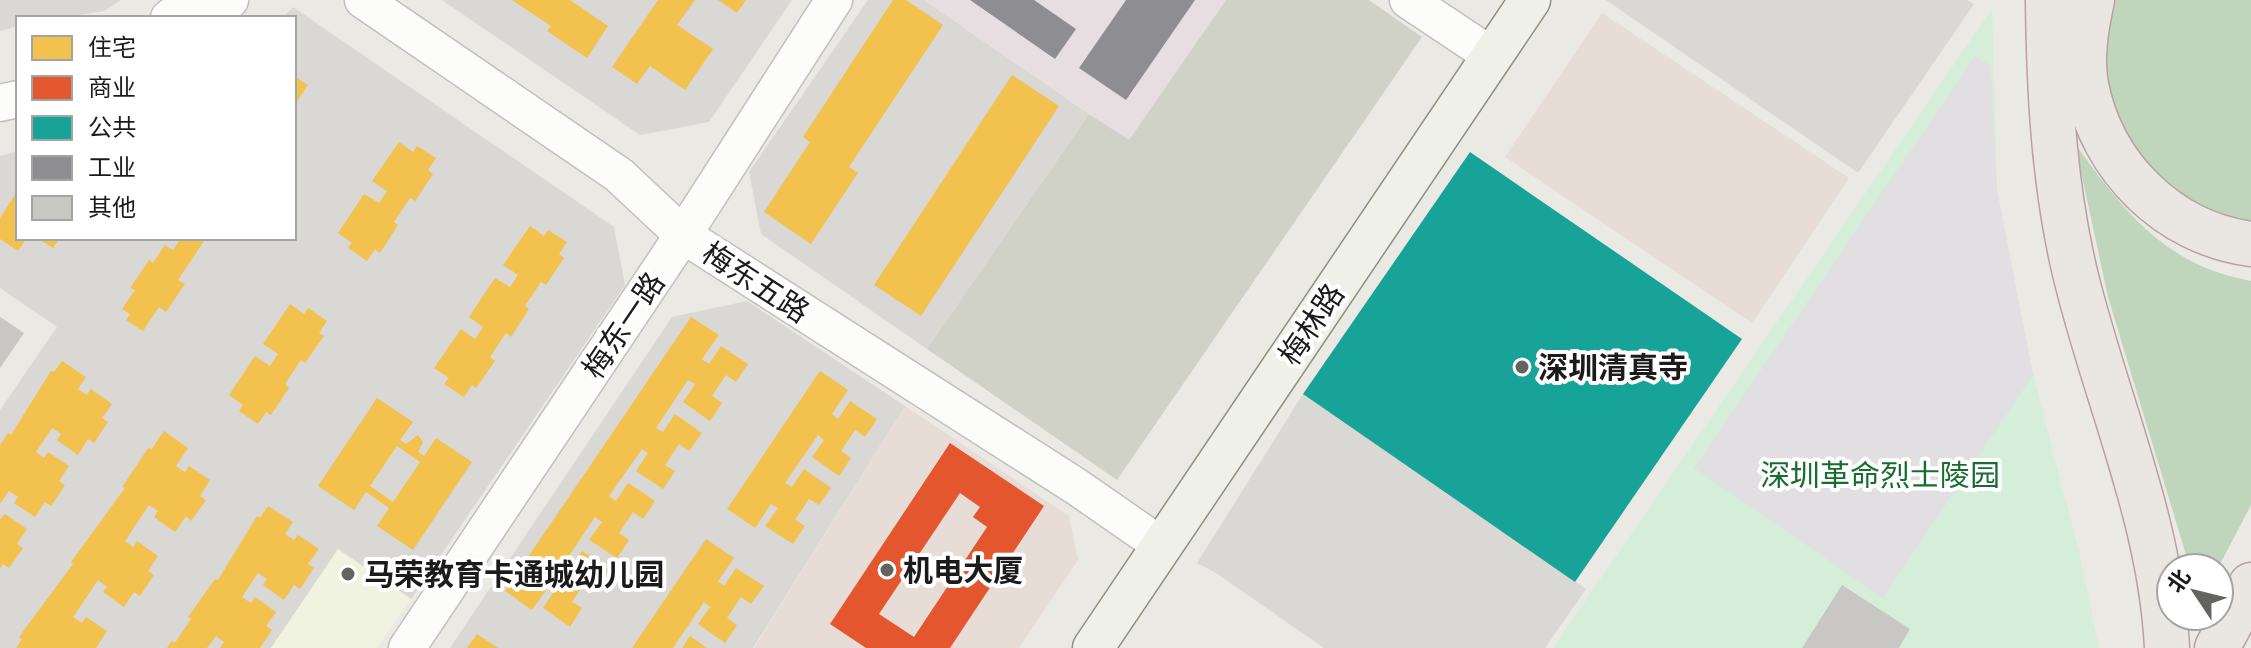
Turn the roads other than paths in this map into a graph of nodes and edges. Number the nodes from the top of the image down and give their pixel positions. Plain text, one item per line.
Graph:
1 (193, 0) edge
2 (230, 0) edge
3 (363, 0) edge
4 (834, 0) edge
5 (1408, 0) edge
6 (1497, 0) edge
7 (1530, 0) edge
8 (2048, 0) edge
9 (2059, 0) edge
10 (2092, 0) edge
11 (172, 16) edge
12 (212, 16) edge
13 (1480, 49) junction
14 (2049, 53) junction
15 (683, 235) junction
16 (2251, 244) edge
17 (1152, 539) junction
18 (2251, 585) edge
19 (407, 648) edge
20 (1064, 648) edge
21 (1093, 648) edge
22 (2167, 648) edge
23 (2217, 648) edge

1 - 11 street
2 - 12 street
3 - 15 street, 梅东五路
4 - 15 street, 梅东一路
5 - 13 street
6 - 13 main road, 梅林路
7 - 13 main road, 梅林路
8 - 14 highway
9 - 14 highway
10 - 16 highway
13 - 17 main road, 梅林路
14 - 22 highway
15 - 17 street, 梅东五路
15 - 19 street, 梅东一路
17 - 20 main road, 梅林路
17 - 21 main road, 梅林路
18 - 23 highway

